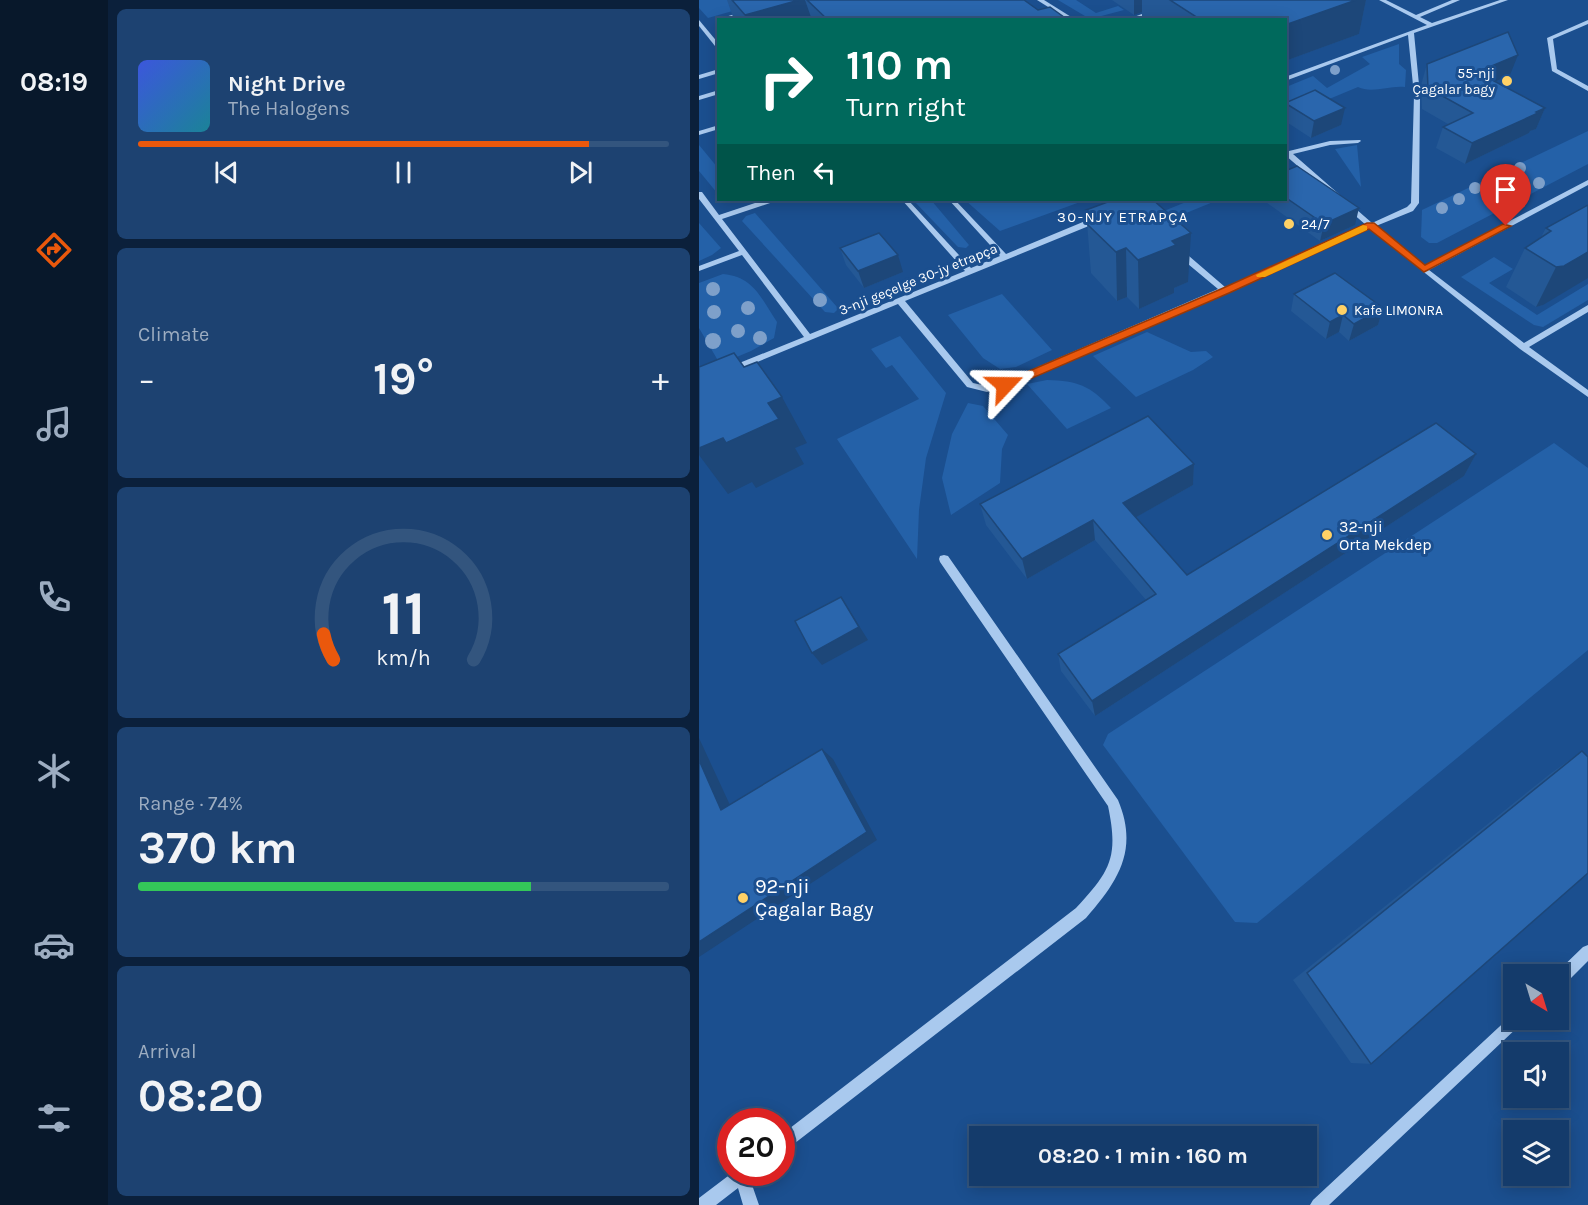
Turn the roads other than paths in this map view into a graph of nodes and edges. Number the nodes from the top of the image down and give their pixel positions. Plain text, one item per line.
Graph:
1 (1040, 0) edge
2 (1382, 0) edge
3 (1457, 0) edge
4 (1505, 0) edge
5 (1158, 10) dead end
6 (750, 11) edge
7 (1067, 15) junction
8 (1415, 17) junction
9 (726, 18) edge
10 (1060, 18) edge
11 (1071, 18) edge
12 (1134, 18) edge
13 (717, 20) edge
14 (1588, 22) edge
15 (700, 24) edge
16 (1432, 25) junction
17 (1411, 32) junction
18 (717, 46) edge
19 (717, 72) edge
20 (699, 77) edge
21 (1287, 78) edge
22 (1588, 89) edge
23 (717, 93) edge
24 (699, 98) edge
25 (717, 128) edge
26 (699, 133) edge
27 (1358, 141) dead end
28 (1287, 152) edge
29 (1588, 182) edge
30 (699, 195) edge
31 (767, 201) edge
32 (906, 201) edge
33 (954, 201) edge
34 (1105, 217) edge
35 (717, 218) junction
36 (1370, 225) junction
37 (1171, 245) edge
38 (744, 252) junction
39 (1006, 258) junction
40 (1424, 269) junction
41 (699, 270) edge
42 (970, 272) junction
43 (1225, 291) junction
44 (900, 301) junction
45 (1588, 308) edge
46 (809, 338) junction
47 (1523, 347) junction
48 (721, 374) edge
49 (1588, 394) edge
50 (944, 559) dead end
51 (1588, 952) edge
52 (1569, 970) edge
53 (1504, 1030) edge
54 (795, 1134) edge
55 (728, 1186) edge
56 (746, 1186) edge
57 (703, 1205) edge
58 (751, 1205) edge
59 (1318, 1205) edge

1 - 7 street
2 - 8 street
3 - 8 street
4 - 16 street
5 - 12 street
6 - 9 street
7 - 10 street
7 - 11 street
8 - 16 street
13 - 15 street
14 - 22 street
15 - 18 street
16 - 17 street
17 - 21 street
17 - 36 street
19 - 20 street
23 - 24 street
25 - 26 street
27 - 28 street
28 - 36 street
29 - 40 street
30 - 35 street
31 - 35 street
32 - 42 street
33 - 39 street
34 - 39 street, 3-nji geçelge 30-jy etrapça
35 - 38 street
36 - 40 street
36 - 43 street
37 - 43 street
38 - 41 street
38 - 46 street
39 - 42 street, 3-nji geçelge 30-jy etrapça
40 - 47 street
42 - 44 street, 3-nji geçelge 30-jy etrapça
43 - 44 street
44 - 46 street, 3-nji geçelge 30-jy etrapça
45 - 47 street
46 - 48 street, 3-nji geçelge 30-jy etrapça
47 - 49 street
50 - 54 street
51 - 52 street
53 - 59 street
55 - 57 street
56 - 58 street

